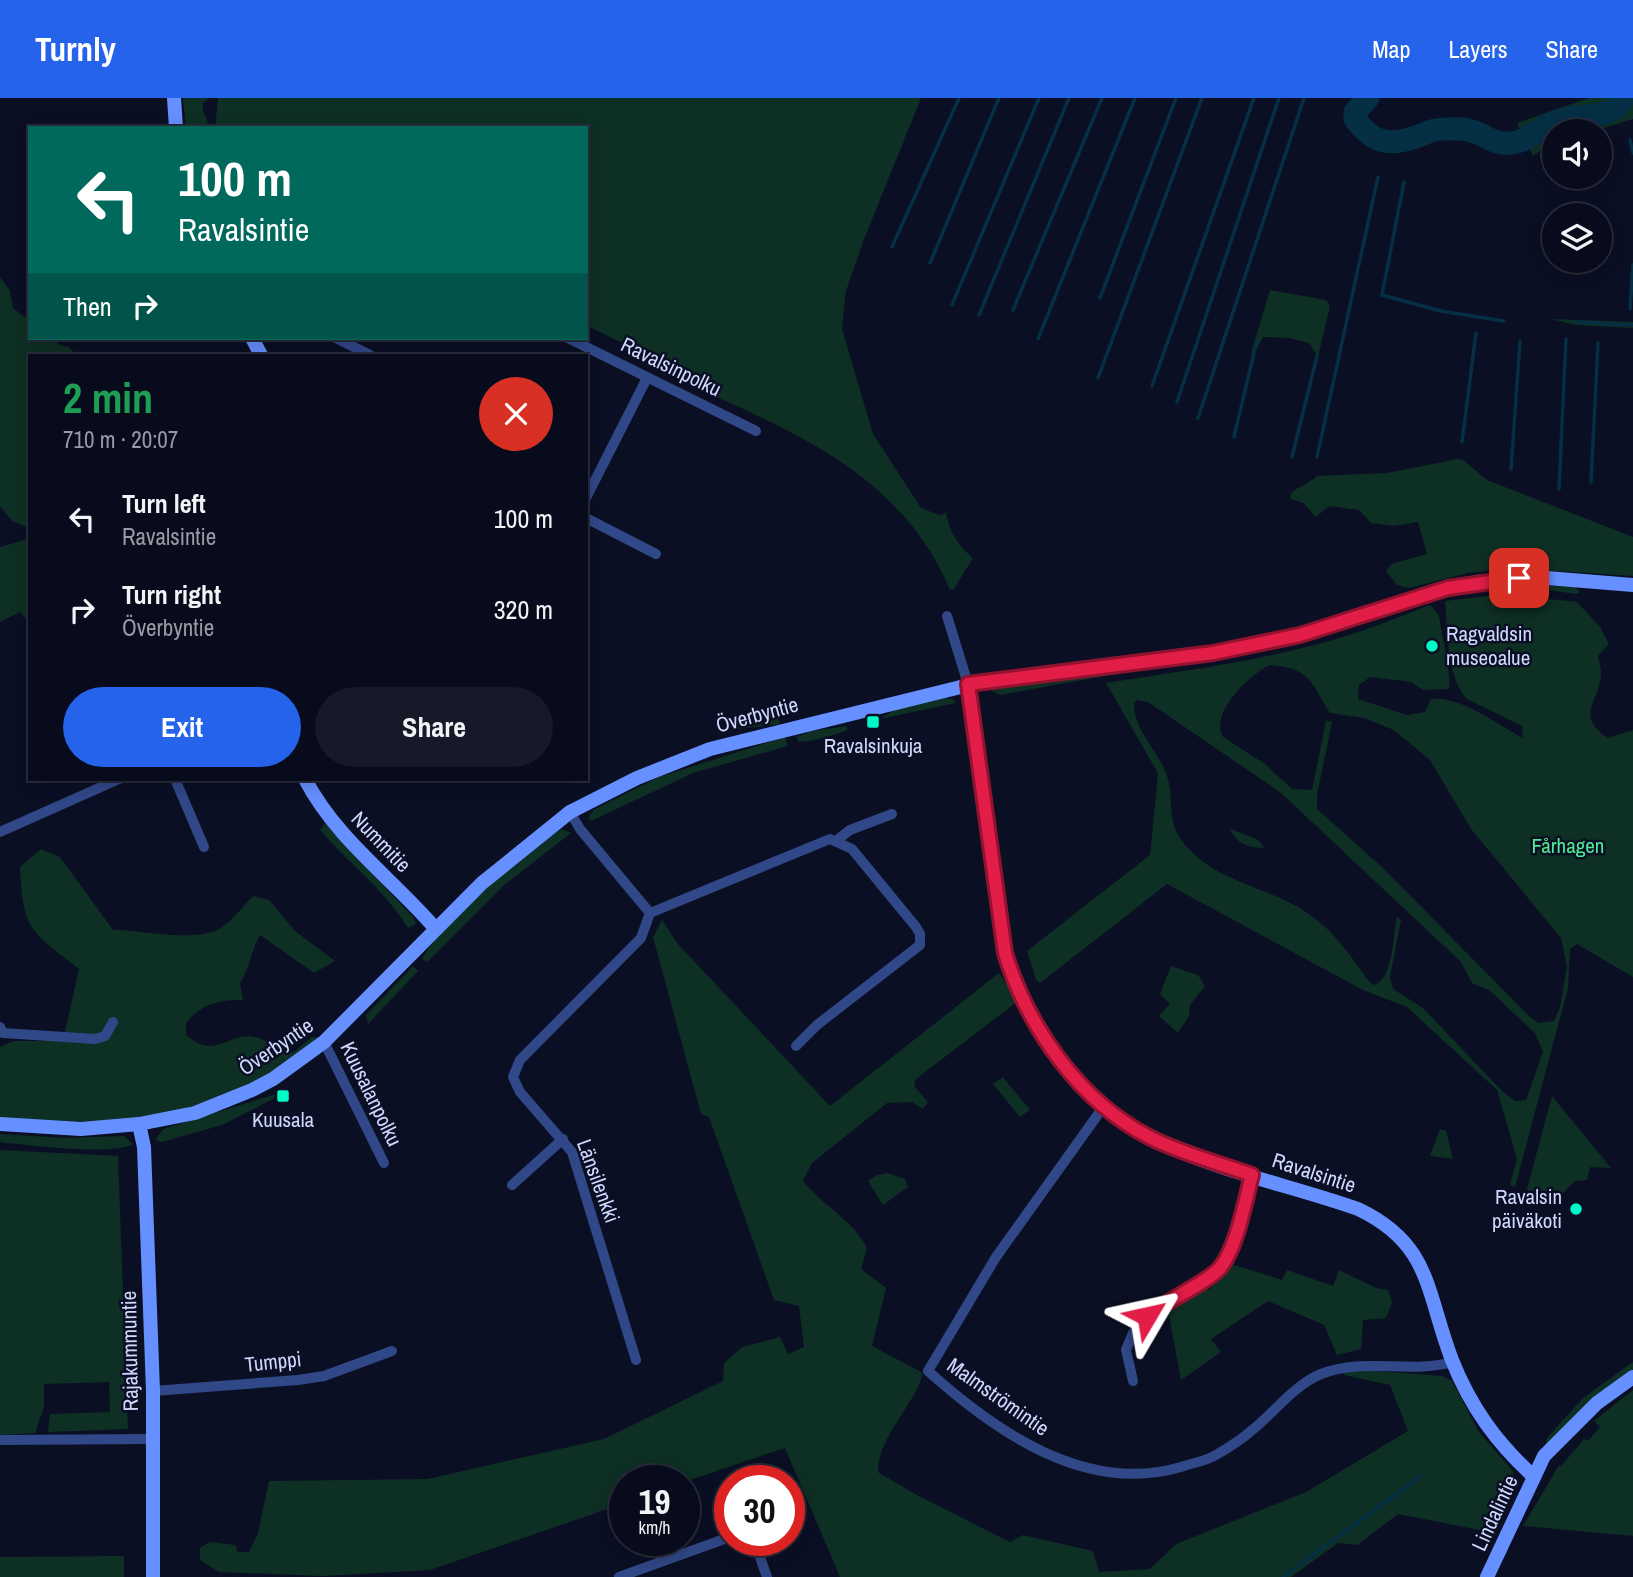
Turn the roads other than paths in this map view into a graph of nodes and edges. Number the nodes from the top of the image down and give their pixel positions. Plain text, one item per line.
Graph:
1 (174, 98) edge
2 (176, 126) edge
3 (340, 340) edge
4 (572, 340) edge
5 (367, 354) edge
6 (647, 377) junction
7 (756, 431) dead end
8 (588, 494) edge
9 (588, 519) edge
10 (656, 554) dead end
11 (1633, 585) edge
12 (947, 616) dead end
13 (968, 684) junction
14 (114, 781) edge
15 (176, 781) edge
16 (306, 781) edge
17 (570, 812) junction
18 (892, 814) dead end
19 (0, 832) edge
20 (837, 840) junction
21 (204, 847) dead end
22 (650, 913) junction
23 (435, 928) junction
24 (113, 1022) dead end
25 (0, 1027) edge
26 (324, 1042) junction
27 (796, 1046) dead end
28 (1104, 1106) junction
29 (0, 1124) edge
30 (139, 1124) junction
31 (563, 1139) junction
32 (384, 1163) dead end
33 (1252, 1175) junction
34 (512, 1185) dead end
35 (392, 1351) dead end
36 (636, 1360) dead end
37 (1453, 1362) junction
38 (1633, 1377) edge
39 (1133, 1381) dead end
40 (153, 1391) junction
41 (152, 1438) junction
42 (0, 1440) edge
43 (1538, 1472) junction
44 (714, 1543) edge
45 (760, 1556) edge
46 (153, 1577) edge
47 (619, 1577) edge
48 (767, 1577) edge
49 (1488, 1577) edge

1 - 2 street
3 - 5 street
4 - 6 street, Ravalsinpolku
6 - 7 street, Ravalsinpolku
6 - 8 street
9 - 10 street
11 - 13 street, Överbyntie
12 - 13 street
13 - 17 street, Överbyntie
13 - 28 street, Ravalsintie
14 - 19 street
15 - 21 street
16 - 23 street, Nummitie
17 - 22 street
17 - 23 street, Överbyntie
18 - 20 street
20 - 22 street
20 - 27 street
22 - 31 street, Länsilenkki
23 - 26 street, Överbyntie
24 - 25 street
26 - 30 street, Överbyntie
26 - 32 street, Kuusalanpolku
28 - 33 street, Ravalsintie
28 - 37 street, Malmströmintie
29 - 30 street, Överbyntie
30 - 40 street, Rajakummuntie
31 - 34 street
31 - 36 street, Länsilenkki
33 - 37 street, Ravalsintie
33 - 39 street
35 - 40 street, Tumppi
37 - 43 street, Ravalsintie
38 - 43 street, Lindalintie
40 - 41 street, Rajakummuntie
41 - 42 street
41 - 46 street, Rajakummuntie
43 - 49 street, Lindalintie
44 - 47 street
45 - 48 street

